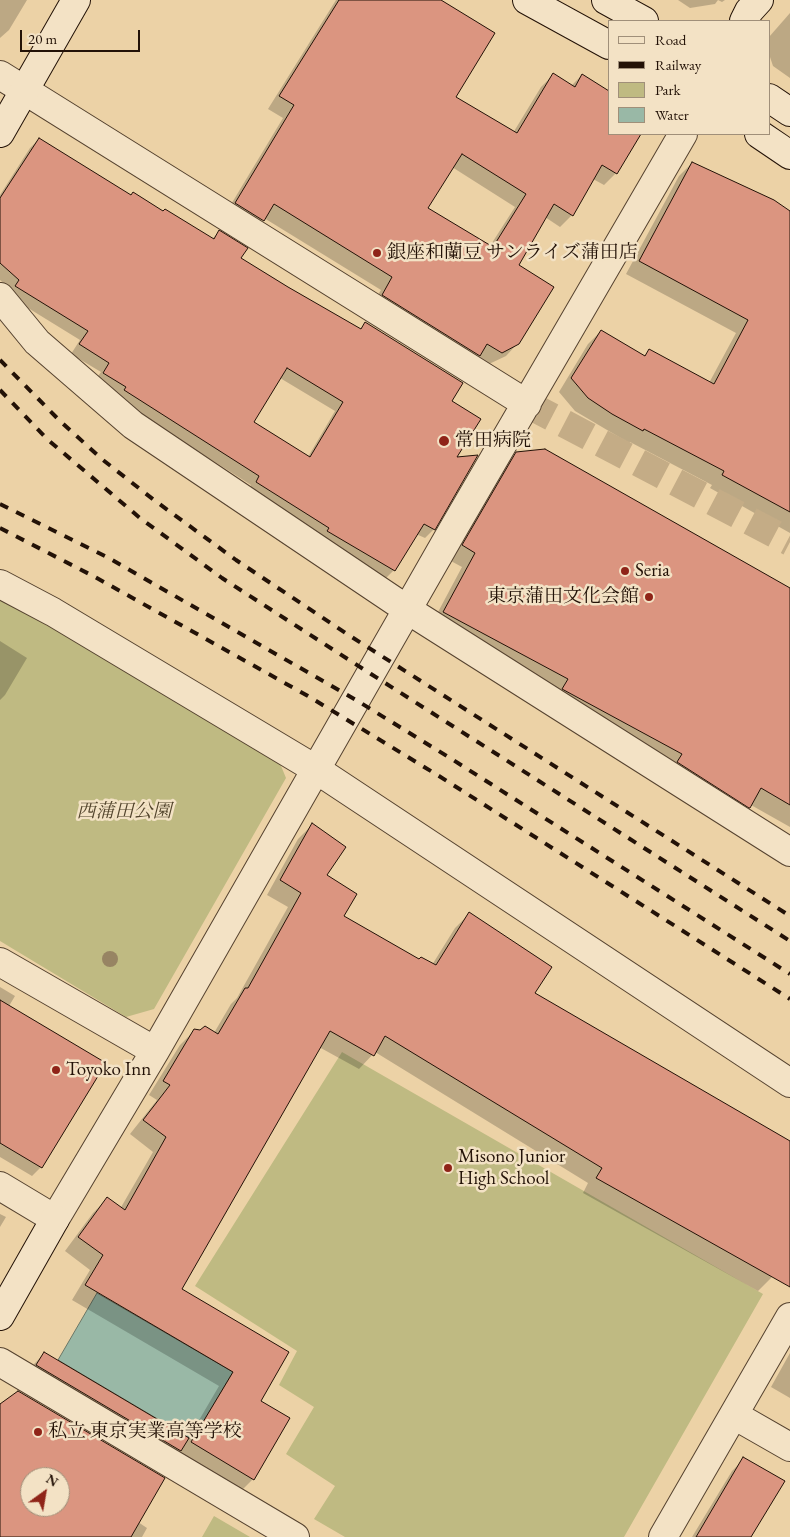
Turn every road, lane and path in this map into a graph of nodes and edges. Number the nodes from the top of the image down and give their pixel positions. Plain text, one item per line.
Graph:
1 (76, 0) edge
2 (528, 0) edge
3 (606, 0) edge
4 (759, 0) edge
5 (642, 20) edge
6 (744, 20) edge
7 (608, 43) edge
8 (0, 75) edge
9 (34, 97) junction
10 (770, 99) edge
11 (790, 112) edge
12 (0, 133) edge
13 (682, 135) edge
14 (761, 135) edge
15 (790, 154) edge
16 (0, 297) edge
17 (526, 404) junction
18 (0, 584) edge
19 (408, 610) junction
20 (317, 770) junction
21 (789, 848) edge
22 (0, 962) edge
23 (155, 1051) junction
24 (790, 1083) edge
25 (0, 1186) edge
26 (55, 1219) junction
27 (0, 1316) edge
28 (790, 1317) edge
29 (0, 1362) edge
30 (734, 1415) junction
31 (790, 1448) edge
32 (295, 1537) edge
33 (662, 1537) edge

1 - 9 street
2 - 7 street
3 - 5 street
4 - 6 street
8 - 9 street
9 - 12 street
9 - 17 street
10 - 11 street
13 - 17 street
14 - 15 street
16 - 19 street
17 - 19 street
18 - 20 street
19 - 20 street
19 - 21 street
20 - 23 street
20 - 24 street
22 - 23 street
23 - 26 street
25 - 26 street
26 - 27 street
28 - 30 street
29 - 32 street
30 - 31 street
30 - 33 street

